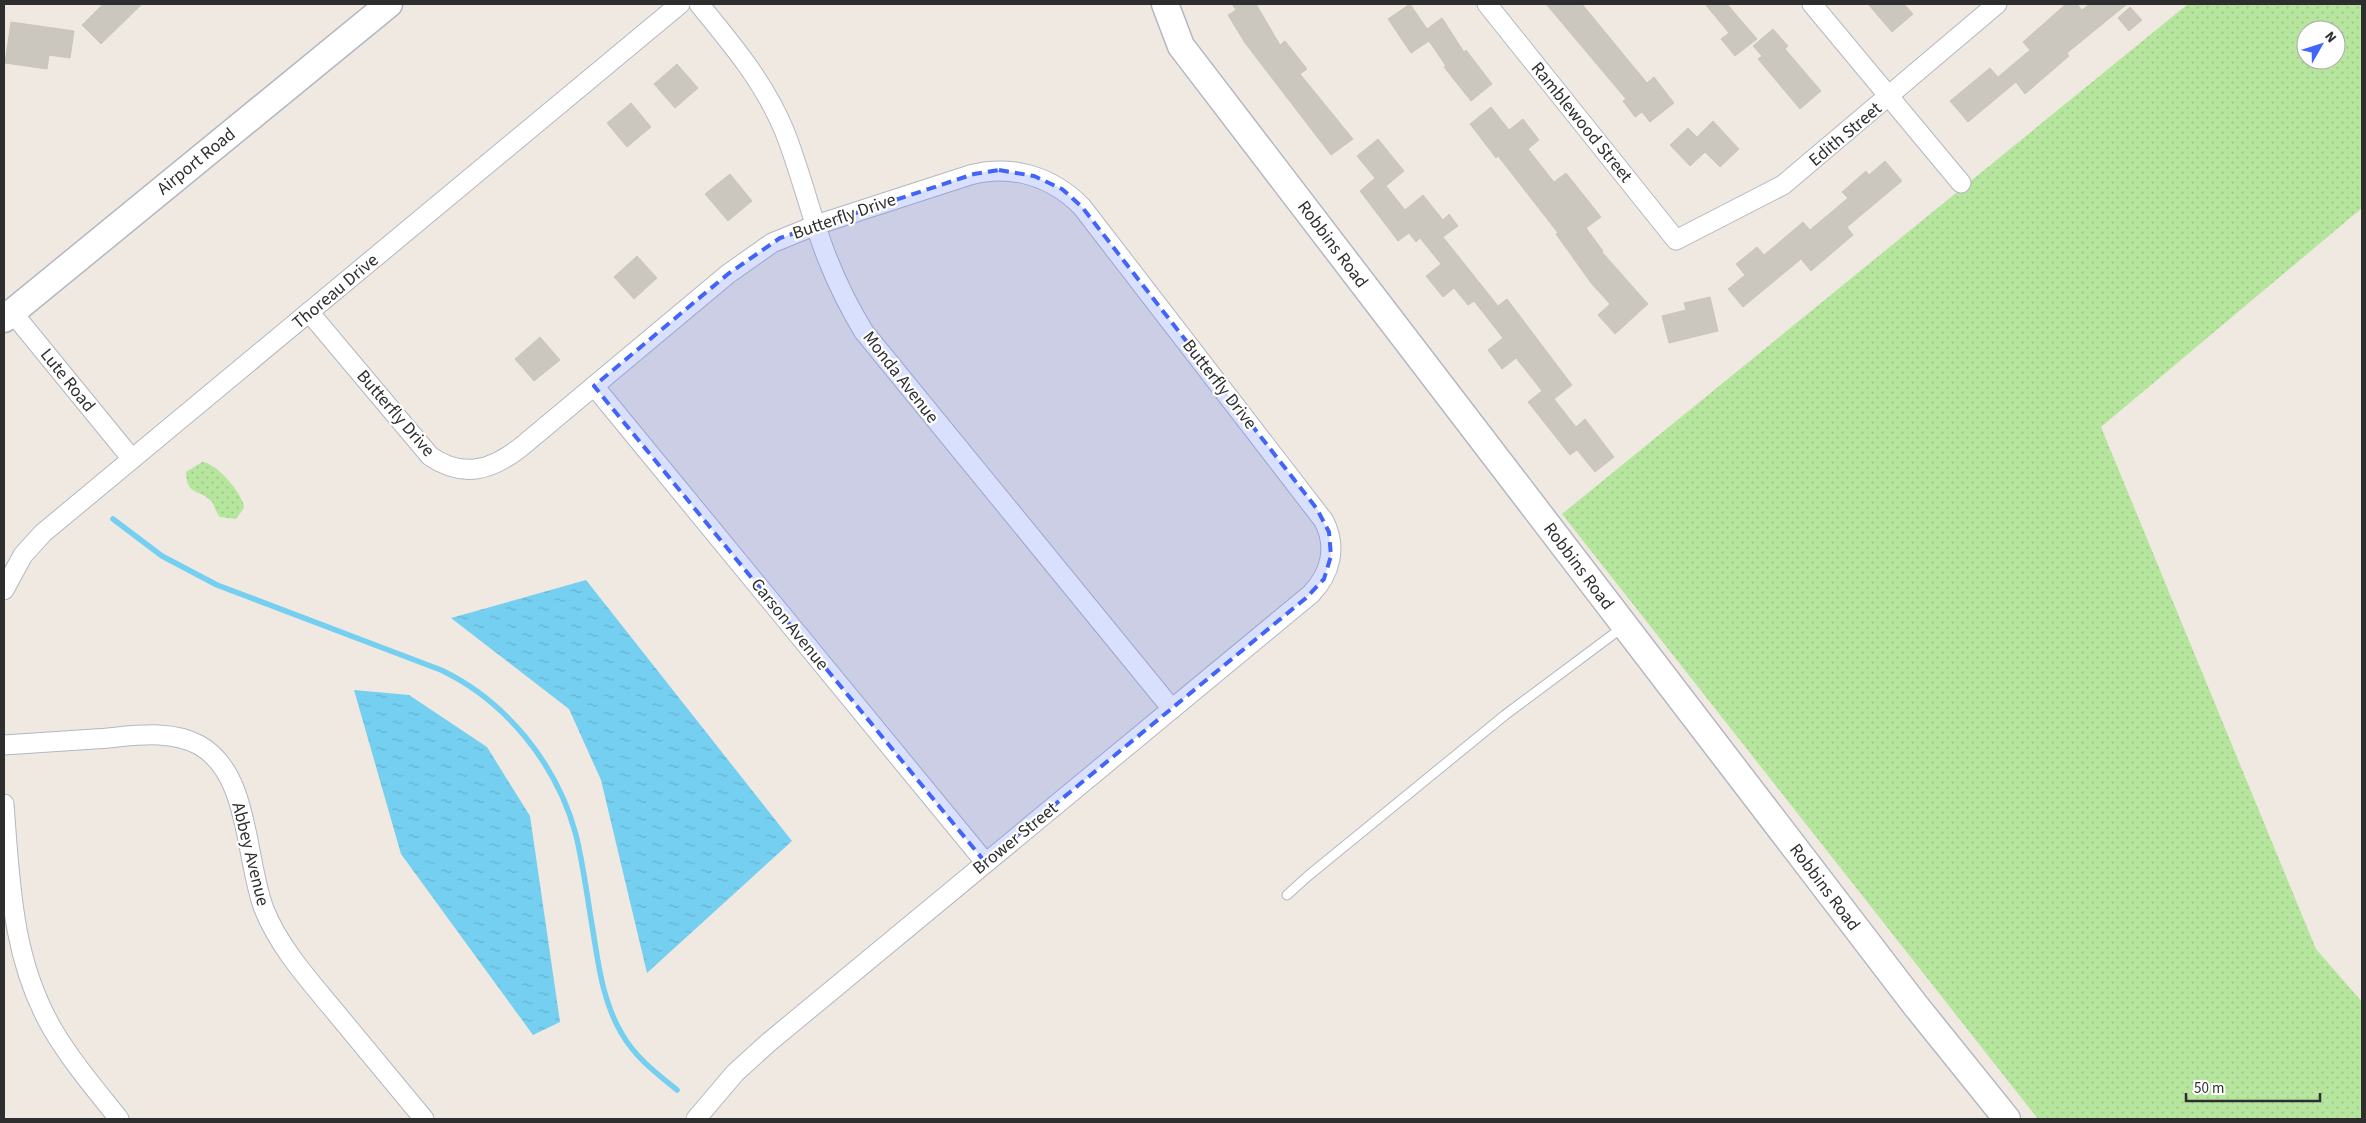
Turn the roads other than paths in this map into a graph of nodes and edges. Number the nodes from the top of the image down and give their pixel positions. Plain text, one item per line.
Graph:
1 (389, 4) edge
2 (680, 4) edge
3 (698, 4) edge
4 (1165, 4) edge
5 (1487, 4) edge
6 (1812, 4) edge
7 (1997, 4) edge
8 (1890, 97) junction
9 (1960, 183) dead end
10 (816, 225) junction
11 (1676, 240) joint
12 (7, 311) edge
13 (310, 312) junction
14 (594, 386) junction
15 (132, 458) junction
16 (1331, 556) joint
17 (4, 590) edge
18 (1625, 626) junction
19 (1172, 709) junction
20 (4, 745) edge
21 (4, 804) edge
22 (985, 862) junction
23 (1287, 896) dead end
24 (119, 1119) edge
25 (424, 1119) edge
26 (696, 1119) edge
27 (2007, 1119) edge

1 - 12 street, Airport Road
2 - 13 street, Thoreau Drive
3 - 10 street, Monda Avenue
4 - 18 street, Robbins Road
5 - 11 street, Ramblewood Street
6 - 8 street
7 - 8 street, Edith Street
8 - 9 street
8 - 11 street, Edith Street
10 - 14 street, Butterfly Drive
10 - 16 street, Butterfly Drive
10 - 19 street, Monda Avenue
12 - 15 street, Lute Road
13 - 14 street, Butterfly Drive
13 - 15 street, Thoreau Drive
14 - 22 street, Carson Avenue
15 - 17 street, Thoreau Drive
16 - 19 street, Brower Street
18 - 23 lane
18 - 27 street, Robbins Road
19 - 22 street, Brower Street
20 - 25 street, Abbey Avenue
21 - 24 street
22 - 26 street, Brower Street

